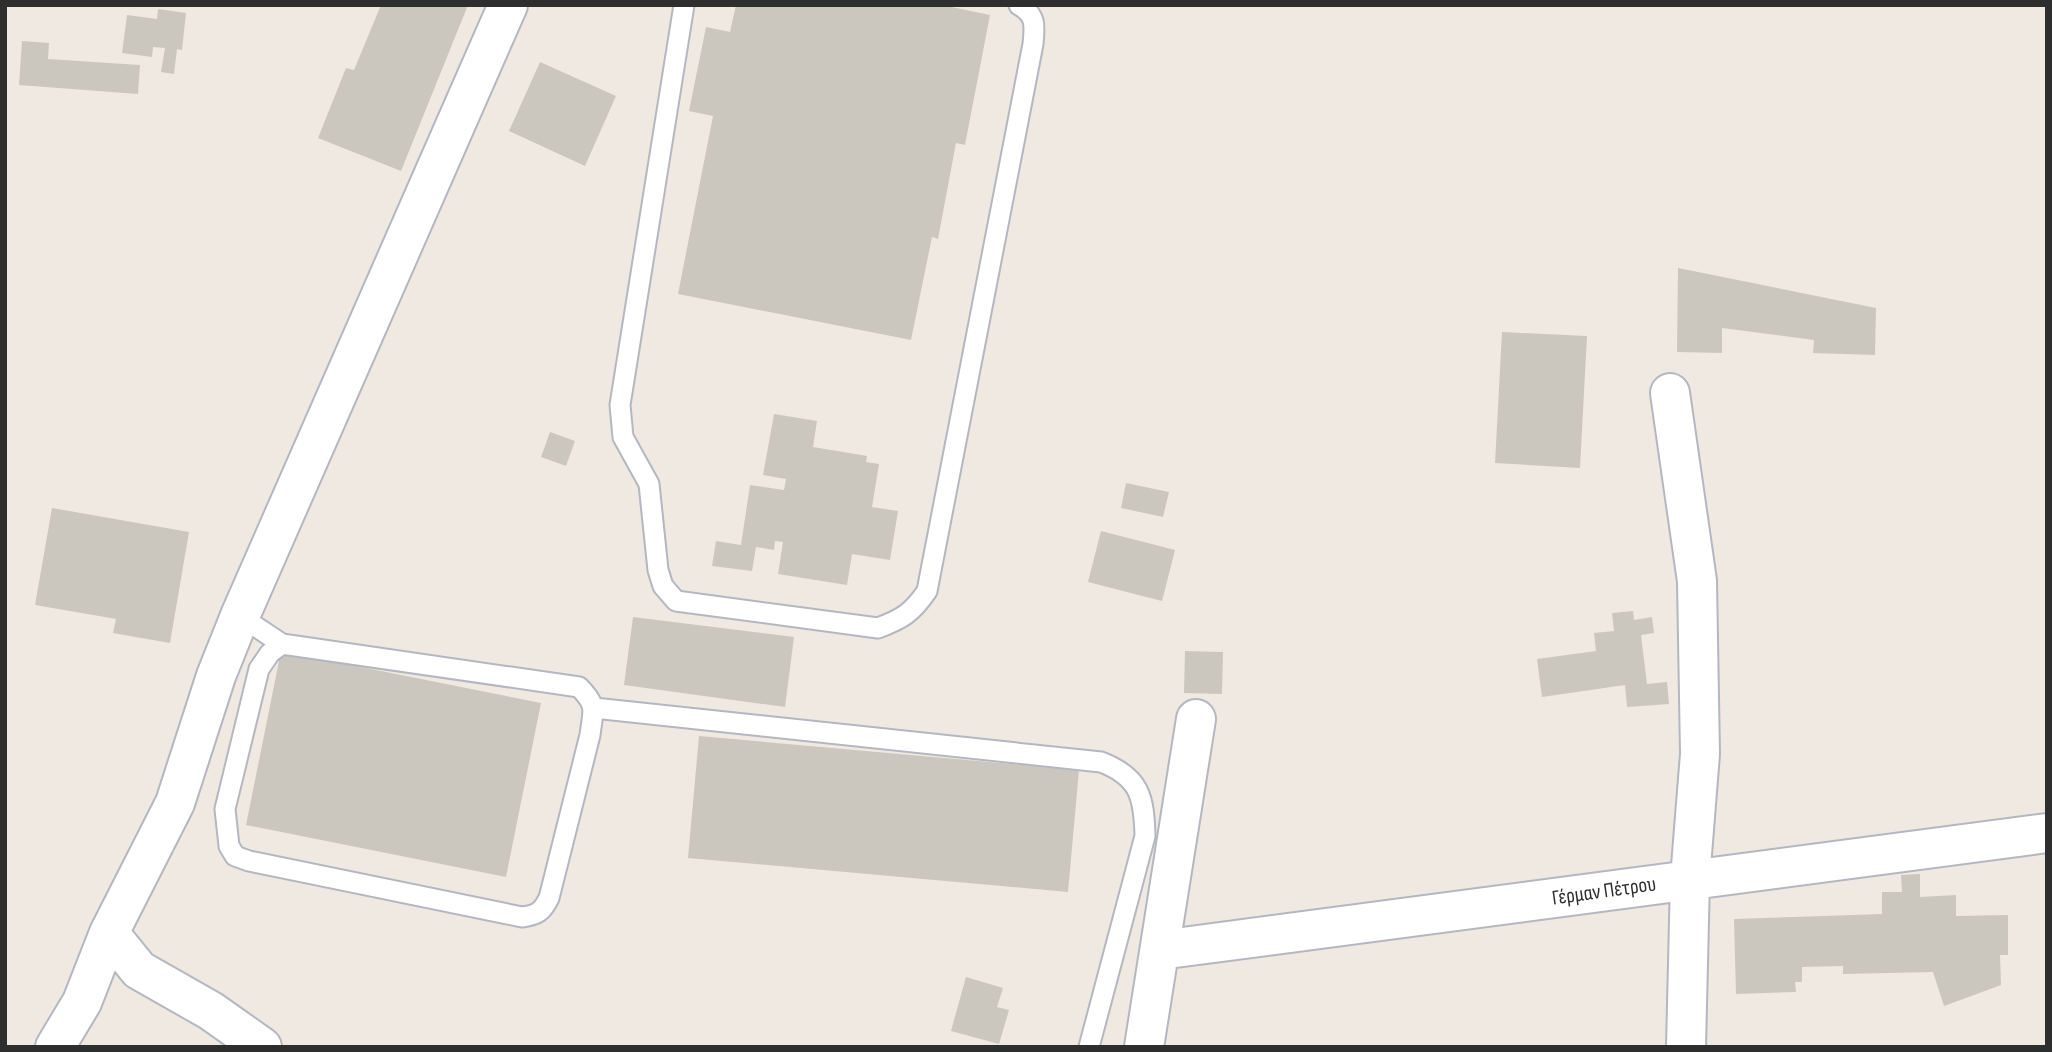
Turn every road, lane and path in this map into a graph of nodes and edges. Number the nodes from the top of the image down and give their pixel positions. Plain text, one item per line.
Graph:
1 (508, 5) edge
2 (684, 5) edge
3 (1018, 5) edge
4 (1670, 393) dead end
5 (240, 616) junction
6 (282, 644) junction
7 (594, 708) junction
8 (1196, 719) dead end
9 (2047, 833) edge
10 (1690, 879) junction
11 (108, 933) junction
12 (1160, 950) junction
13 (55, 1047) edge
14 (262, 1047) edge
15 (1089, 1047) edge
16 (1144, 1047) edge
17 (1686, 1047) edge

1 - 5 street
2 - 3 lane
4 - 10 street
5 - 6 lane
5 - 11 street
6 - 7 lane
6 - 7 lane
7 - 15 lane
8 - 12 street
9 - 10 street, Γέρμαν Πέτρου
10 - 12 street, Γέρμαν Πέτρου
10 - 17 street
11 - 13 street
11 - 14 street
12 - 16 street

